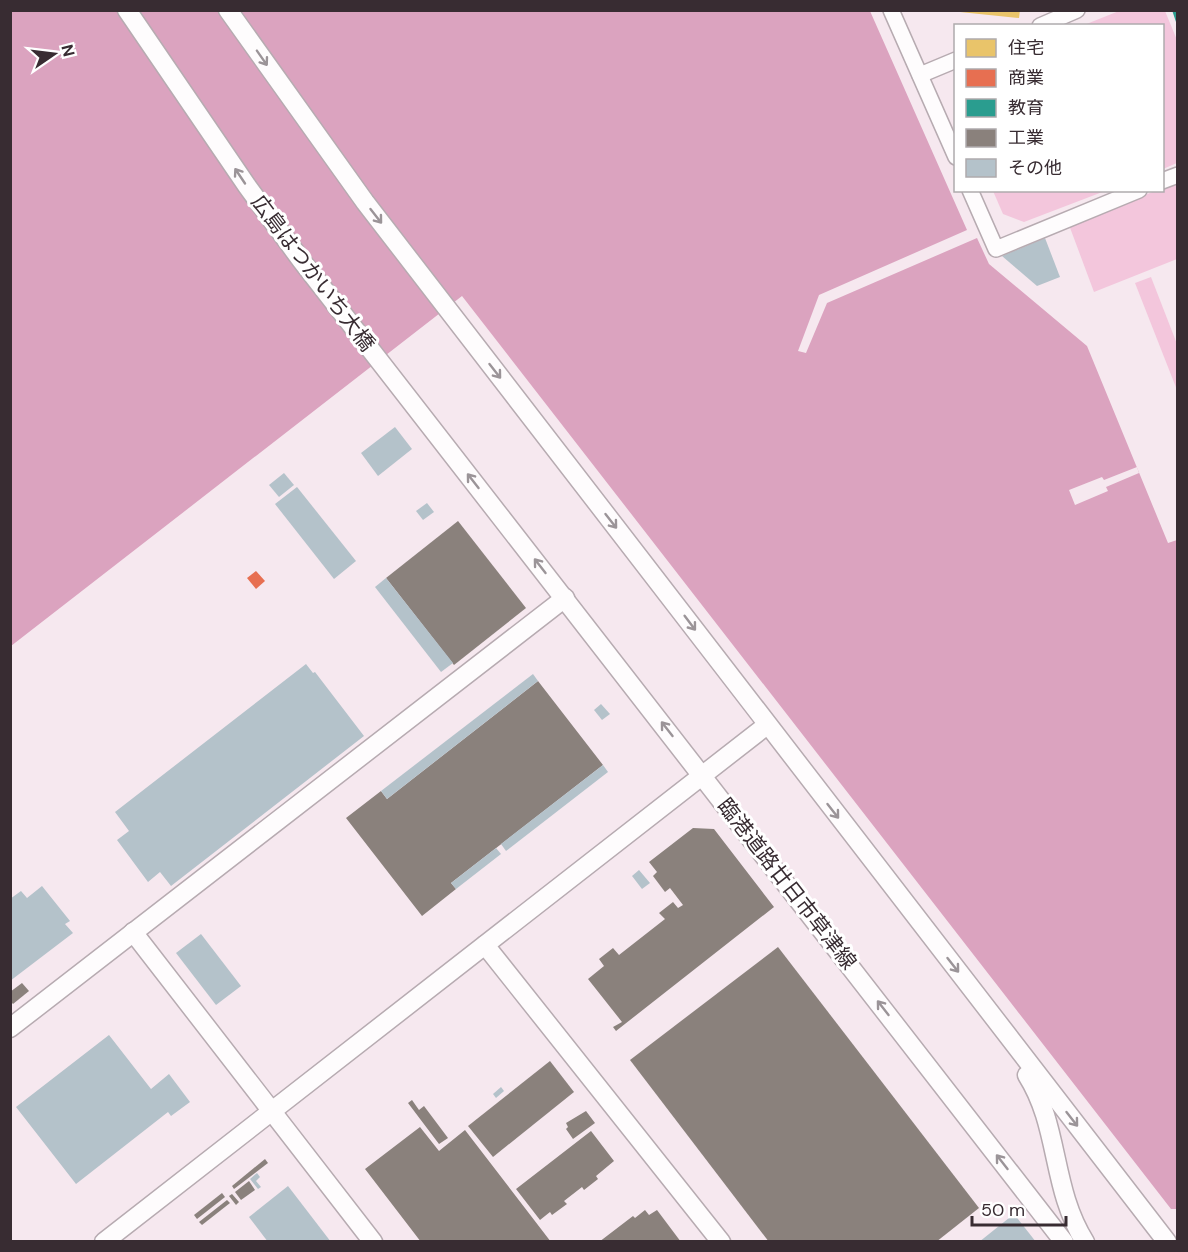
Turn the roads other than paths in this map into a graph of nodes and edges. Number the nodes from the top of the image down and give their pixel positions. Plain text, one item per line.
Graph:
1 (128, 10) edge
2 (228, 10) edge
3 (891, 10) edge
4 (1077, 10) edge
5 (1045, 24) edge
6 (954, 61) edge
7 (920, 75) junction
8 (954, 152) edge
9 (971, 192) edge
10 (1134, 192) edge
11 (509, 527) joint
12 (565, 598) junction
13 (767, 725) junction
14 (703, 775) junction
15 (133, 932) junction
16 (484, 945) junction
17 (979, 999) junction
18 (10, 1028) edge
19 (271, 1111) junction
20 (104, 1242) edge
21 (372, 1242) edge
22 (720, 1242) edge
23 (1064, 1242) edge
24 (1084, 1242) edge
25 (1167, 1242) edge

11 -> 1 street, 広島はつかいち大橋
2 -> 13 street
3 - 7 street
4 - 5 street
6 - 7 street
7 - 8 street
9 - 10 street
12 -> 11 street, 臨港道路廿日市草津線
14 -> 12 street, 臨港道路廿日市草津線
12 - 15 street
13 - 14 street
13 -> 17 street
14 - 16 street
23 -> 14 street, 臨港道路廿日市草津線
15 - 18 street
15 - 19 street
16 - 19 street
16 - 22 street
17 - 24 street
17 -> 25 street
19 - 20 street
19 - 21 street

